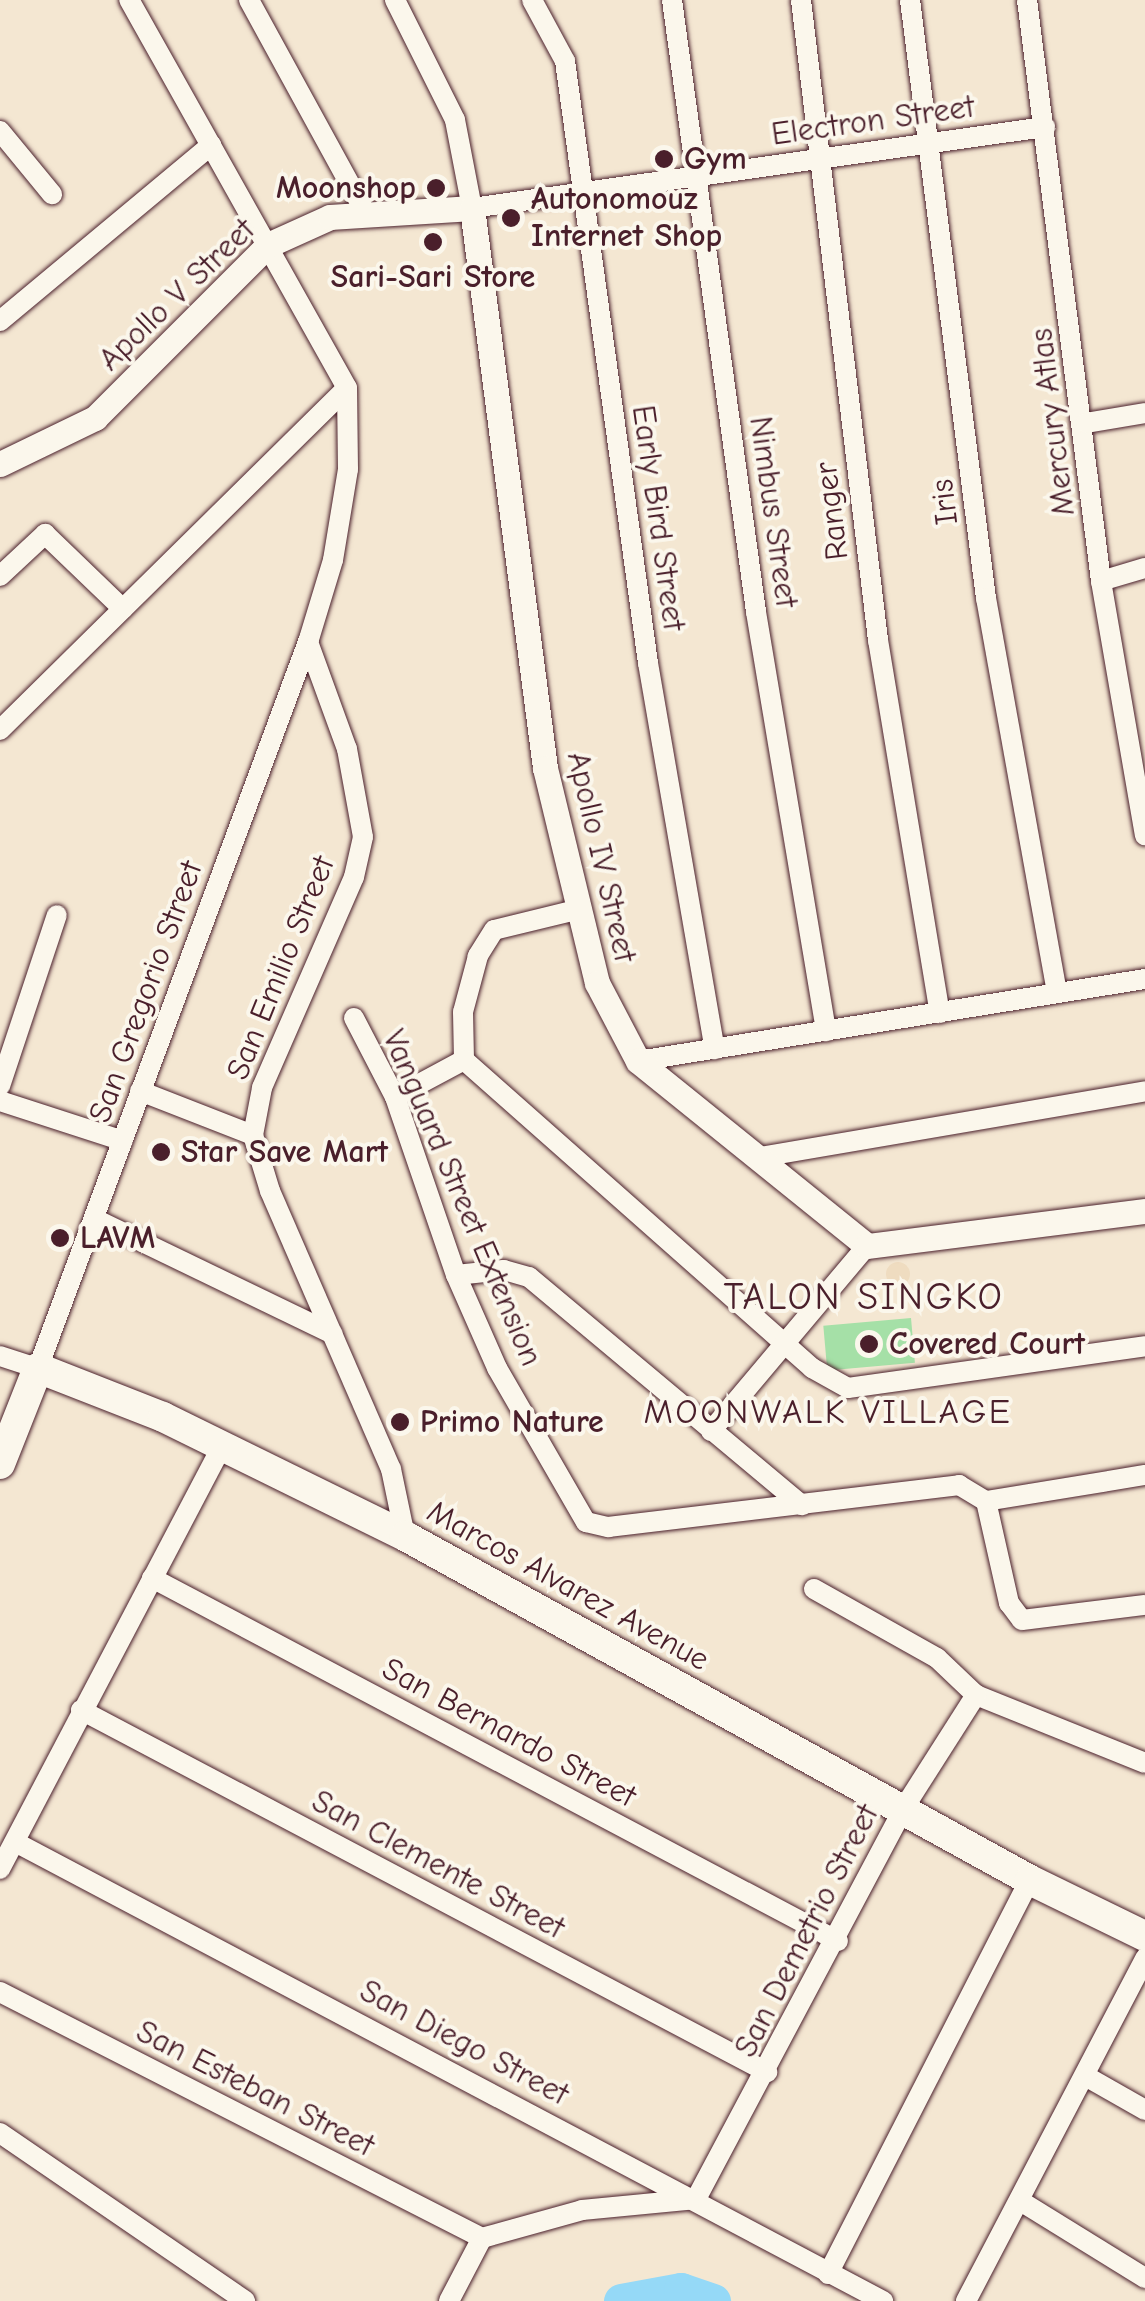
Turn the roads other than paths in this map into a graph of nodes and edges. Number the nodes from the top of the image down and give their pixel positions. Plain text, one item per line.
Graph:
1 (128, 0) edge
2 (249, 0) edge
3 (395, 0) edge
4 (532, 0) edge
5 (672, 0) edge
6 (801, 0) edge
7 (910, 0) edge
8 (1027, 0) edge
9 (1045, 127) junction
10 (0, 131) edge
11 (932, 143) junction
12 (211, 145) junction
13 (820, 159) junction
14 (698, 176) junction
15 (583, 192) junction
16 (52, 194) dead end
17 (472, 208) junction
18 (365, 212) junction
19 (268, 245) junction
20 (0, 321) edge
21 (347, 388) junction
22 (1145, 412) edge
23 (1086, 423) junction
24 (0, 464) edge
25 (1145, 568) edge
26 (0, 576) edge
27 (1101, 581) junction
28 (123, 609) junction
29 (309, 639) junction
30 (0, 730) edge
31 (1145, 835) edge
32 (576, 910) junction
33 (57, 915) dead end
34 (1145, 979) edge
35 (1057, 993) junction
36 (940, 1012) junction
37 (354, 1018) dead end
38 (826, 1031) junction
39 (715, 1049) junction
40 (464, 1060) junction
41 (638, 1061) junction
42 (0, 1086) edge
43 (140, 1091) junction
44 (1145, 1091) edge
45 (395, 1098) junction
46 (0, 1101) edge
47 (253, 1135) junction
48 (123, 1142) junction
49 (755, 1158) junction
50 (1145, 1211) edge
51 (95, 1219) junction
52 (867, 1246) junction
53 (456, 1275) junction
54 (333, 1334) junction
55 (789, 1344) junction
56 (1145, 1346) edge
57 (0, 1356) edge
58 (38, 1368) junction
59 (711, 1431) junction
60 (222, 1446) junction
61 (0, 1464) edge
62 (1145, 1475) edge
63 (986, 1501) junction
64 (802, 1505) junction
65 (406, 1536) junction
66 (152, 1578) junction
67 (814, 1588) dead end
68 (1145, 1606) edge
69 (976, 1694) junction
70 (82, 1710) junction
71 (1145, 1763) edge
72 (902, 1811) junction
73 (15, 1842) junction
74 (0, 1869) edge
75 (1030, 1880) junction
76 (1145, 1936) edge
77 (838, 1942) junction
78 (1145, 1958) edge
79 (0, 1992) edge
80 (768, 2072) junction
81 (1087, 2078) junction
82 (1145, 2110) edge
83 (0, 2134) edge
84 (696, 2198) junction
85 (1022, 2202) junction
86 (482, 2238) junction
87 (828, 2274) junction
88 (1145, 2278) edge
89 (244, 2301) edge
90 (448, 2301) edge
91 (883, 2301) edge
92 (966, 2301) edge

1 - 12 street
2 - 18 street
3 - 17 street
4 - 15 street, Early Bird Street
5 - 14 street, Nimbus Street
6 - 13 street, Ranger
7 - 11 street, Iris
8 - 9 street, Mercury Atlas
9 - 11 street, Electron Street
9 - 23 street, Mercury Atlas
10 - 16 street
11 - 13 street, Electron Street
11 - 35 street, Iris
12 - 19 street
12 - 20 street
13 - 14 street, Electron Street
13 - 36 street, Ranger
14 - 15 street, Electron Street
14 - 38 street, Nimbus Street
15 - 17 street, Electron Street
15 - 39 street, Early Bird Street
17 - 18 street, Apollo V Street
17 - 32 street, Apollo IV Street
18 - 19 street, Apollo V Street
19 - 21 street
19 - 24 street, Apollo V Street
21 - 28 street
21 - 29 street, San Gregorio Street
22 - 23 street
23 - 27 street, Mercury Atlas
25 - 27 street
26 - 28 street
27 - 31 street, Mercury Atlas
28 - 30 street
29 - 43 street, San Gregorio Street
29 - 47 street, San Emilio Street
32 - 40 street
32 - 41 street, Apollo IV Street
33 - 42 street
34 - 35 street
35 - 36 street
36 - 38 street
37 - 45 street, Vanguard Street Extension
38 - 39 street
39 - 41 street
40 - 45 street
40 - 55 street
41 - 49 street, Apollo IV Street
43 - 47 street
43 - 48 street, San Gregorio Street
44 - 49 street
45 - 53 street, Vanguard Street Extension
46 - 48 street
47 - 54 street, San Emilio Street
48 - 51 street, San Gregorio Street
49 - 52 street, Apollo IV Street
50 - 52 street
51 - 54 street
51 - 58 street, San Gregorio Street
52 - 55 street
53 - 59 street
53 - 64 street, Vanguard Street Extension
54 - 65 street, San Emilio Street
55 - 56 street
55 - 59 street
57 - 58 street
58 - 60 main road, Marcos Alvarez Avenue
58 - 61 main road
59 - 64 street
60 - 65 main road, Marcos Alvarez Avenue
60 - 66 street
62 - 63 street
63 - 64 street
63 - 68 street
65 - 72 main road, Marcos Alvarez Avenue
66 - 70 street
66 - 77 street, San Bernardo Street
67 - 69 street
69 - 71 street
69 - 72 street, San Demetrio Street
70 - 73 street
70 - 80 street, San Clemente Street
72 - 75 main road, Marcos Alvarez Avenue
72 - 77 street, San Demetrio Street
73 - 74 street
73 - 84 street, San Diego Street
75 - 76 main road, Marcos Alvarez Avenue
75 - 87 street
77 - 80 street, San Demetrio Street
78 - 81 street
79 - 86 street, San Esteban Street
80 - 84 street, San Demetrio Street
81 - 82 street
81 - 85 street
83 - 89 street
84 - 86 street
84 - 87 street, San Diego Street
85 - 88 street
85 - 92 street
86 - 90 street
87 - 91 street, San Diego Street

